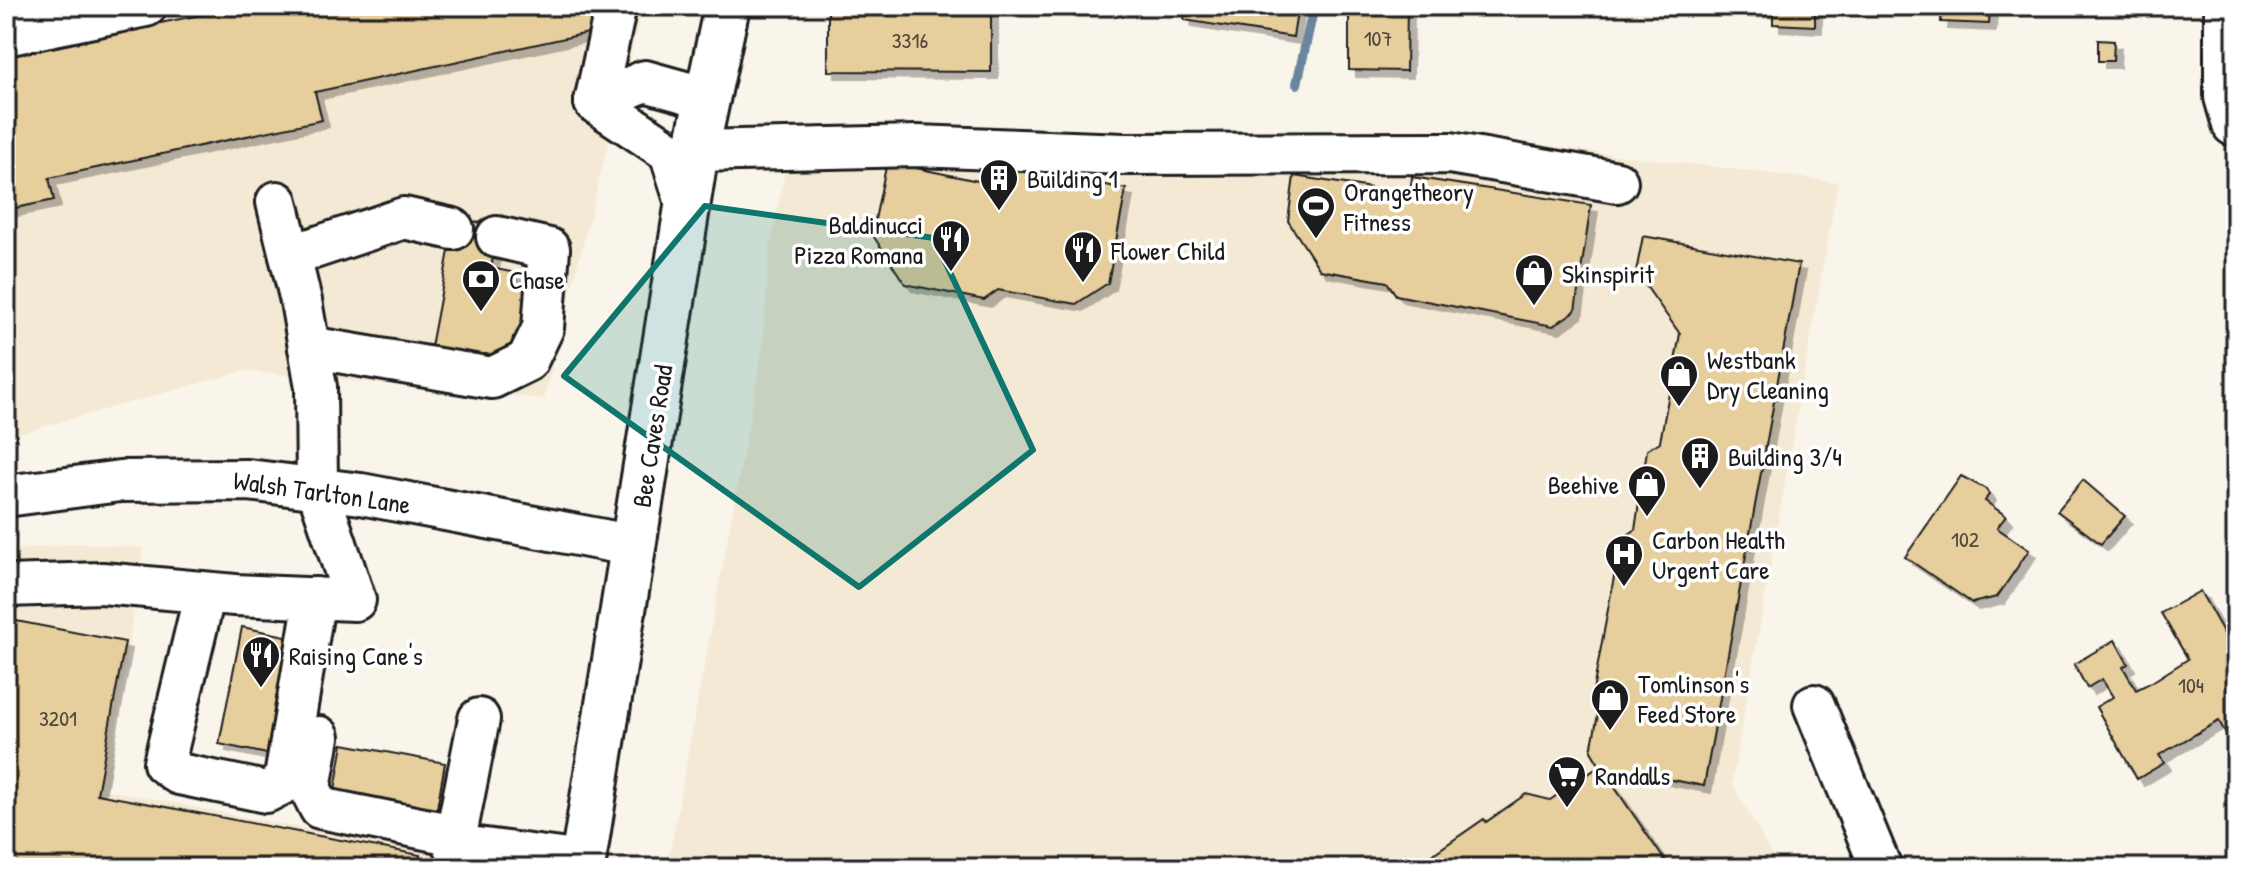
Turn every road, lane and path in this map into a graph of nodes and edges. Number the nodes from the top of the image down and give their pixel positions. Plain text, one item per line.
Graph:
1 (146, 6) edge
2 (616, 6) edge
3 (727, 6) edge
4 (2225, 6) edge
5 (6, 35) edge
6 (706, 98) junction
7 (595, 102) junction
8 (2233, 125) dead end
9 (696, 151) junction
10 (1617, 182) dead end
11 (277, 202) dead end
12 (687, 206) junction
13 (453, 229) dead end
14 (497, 237) dead end
15 (290, 256) junction
16 (309, 347) junction
17 (317, 487) junction
18 (6, 496) edge
19 (635, 546) junction
20 (6, 586) edge
21 (205, 593) junction
22 (330, 599) junction
23 (1814, 705) dead end
24 (479, 719) dead end
25 (454, 840) junction
26 (582, 865) edge
27 (1881, 868) edge

1 - 5 street
2 - 7 street
3 - 6 main road, Bee Caves Road
4 - 8 street
6 - 7 street
6 - 9 main road, Bee Caves Road
7 - 12 street
9 - 10 street
9 - 12 main road, Bee Caves Road
11 - 15 street
12 - 19 main road, Bee Caves Road
13 - 15 street
14 - 16 street
15 - 16 street
16 - 17 street
17 - 18 street, Walsh Tarlton Lane
17 - 19 street, Walsh Tarlton Lane
17 - 22 street
19 - 26 main road, Bee Caves Road
20 - 21 street
21 - 22 street
21 - 22 street
22 - 25 street
23 - 27 street
24 - 25 street
25 - 26 street

